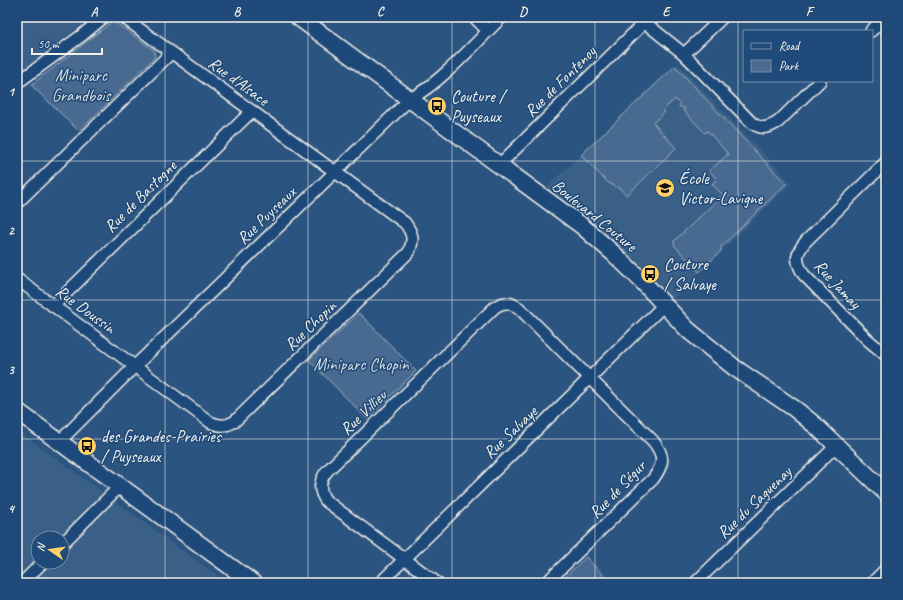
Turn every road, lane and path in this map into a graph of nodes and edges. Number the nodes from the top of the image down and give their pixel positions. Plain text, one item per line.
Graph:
1 (104, 17) edge
2 (123, 17) edge
3 (298, 17) edge
4 (474, 17) edge
5 (502, 17) edge
6 (723, 17) edge
7 (885, 17) edge
8 (641, 19) edge
9 (872, 30) edge
10 (488, 31) junction
11 (170, 53) junction
12 (684, 54) junction
13 (819, 82) edge
14 (17, 83) edge
15 (410, 99) junction
16 (252, 110) junction
17 (886, 162) edge
18 (499, 165) junction
19 (335, 172) junction
20 (17, 203) edge
21 (17, 279) edge
22 (664, 305) junction
23 (53, 306) junction
24 (886, 355) edge
25 (135, 366) junction
26 (590, 377) junction
27 (17, 411) edge
28 (59, 442) junction
29 (836, 445) junction
30 (120, 486) junction
31 (886, 493) edge
32 (70, 536) edge
33 (404, 559) junction
34 (886, 569) edge
35 (35, 570) edge
36 (22, 583) edge
37 (253, 583) edge
38 (380, 583) edge
39 (437, 583) edge
40 (546, 583) edge
41 (695, 583) edge
42 (872, 583) edge

1 - 14 street
2 - 11 street, Rue d'Alsace
3 - 15 street, Boulevard Couture
4 - 10 street
5 - 10 street, Rue Puyseaux
6 - 12 street
7 - 9 street
8 - 12 street
8 - 18 street, Rue de Fontenoy
10 - 15 street, Rue Puyseaux
11 - 16 street, Rue d'Alsace
11 - 20 street
12 - 13 street
15 - 18 street, Boulevard Couture
15 - 19 street, Rue Puyseaux
16 - 19 street, Rue d'Alsace
16 - 23 street, Rue de Bastogne
17 - 24 street, Rue Jamay
18 - 22 street, Boulevard Couture
19 - 25 street, Rue Puyseaux
19 - 25 street, Rue Chopin
21 - 23 street, Rue Doussin
22 - 26 street, Rue Salvaye
22 - 29 street, Boulevard Couture
23 - 25 street, Rue Doussin
25 - 28 street, Rue Puyseaux
26 - 33 street, Rue Salvaye
26 - 33 street, Rue Villieu
26 - 40 street, Rue de Ségur
27 - 28 street
28 - 30 street
29 - 31 street, Boulevard Couture
29 - 41 street, Rue du Saguenay
30 - 32 street
30 - 37 street
33 - 38 street, Rue Salvaye
33 - 39 street
34 - 42 street
35 - 36 street

